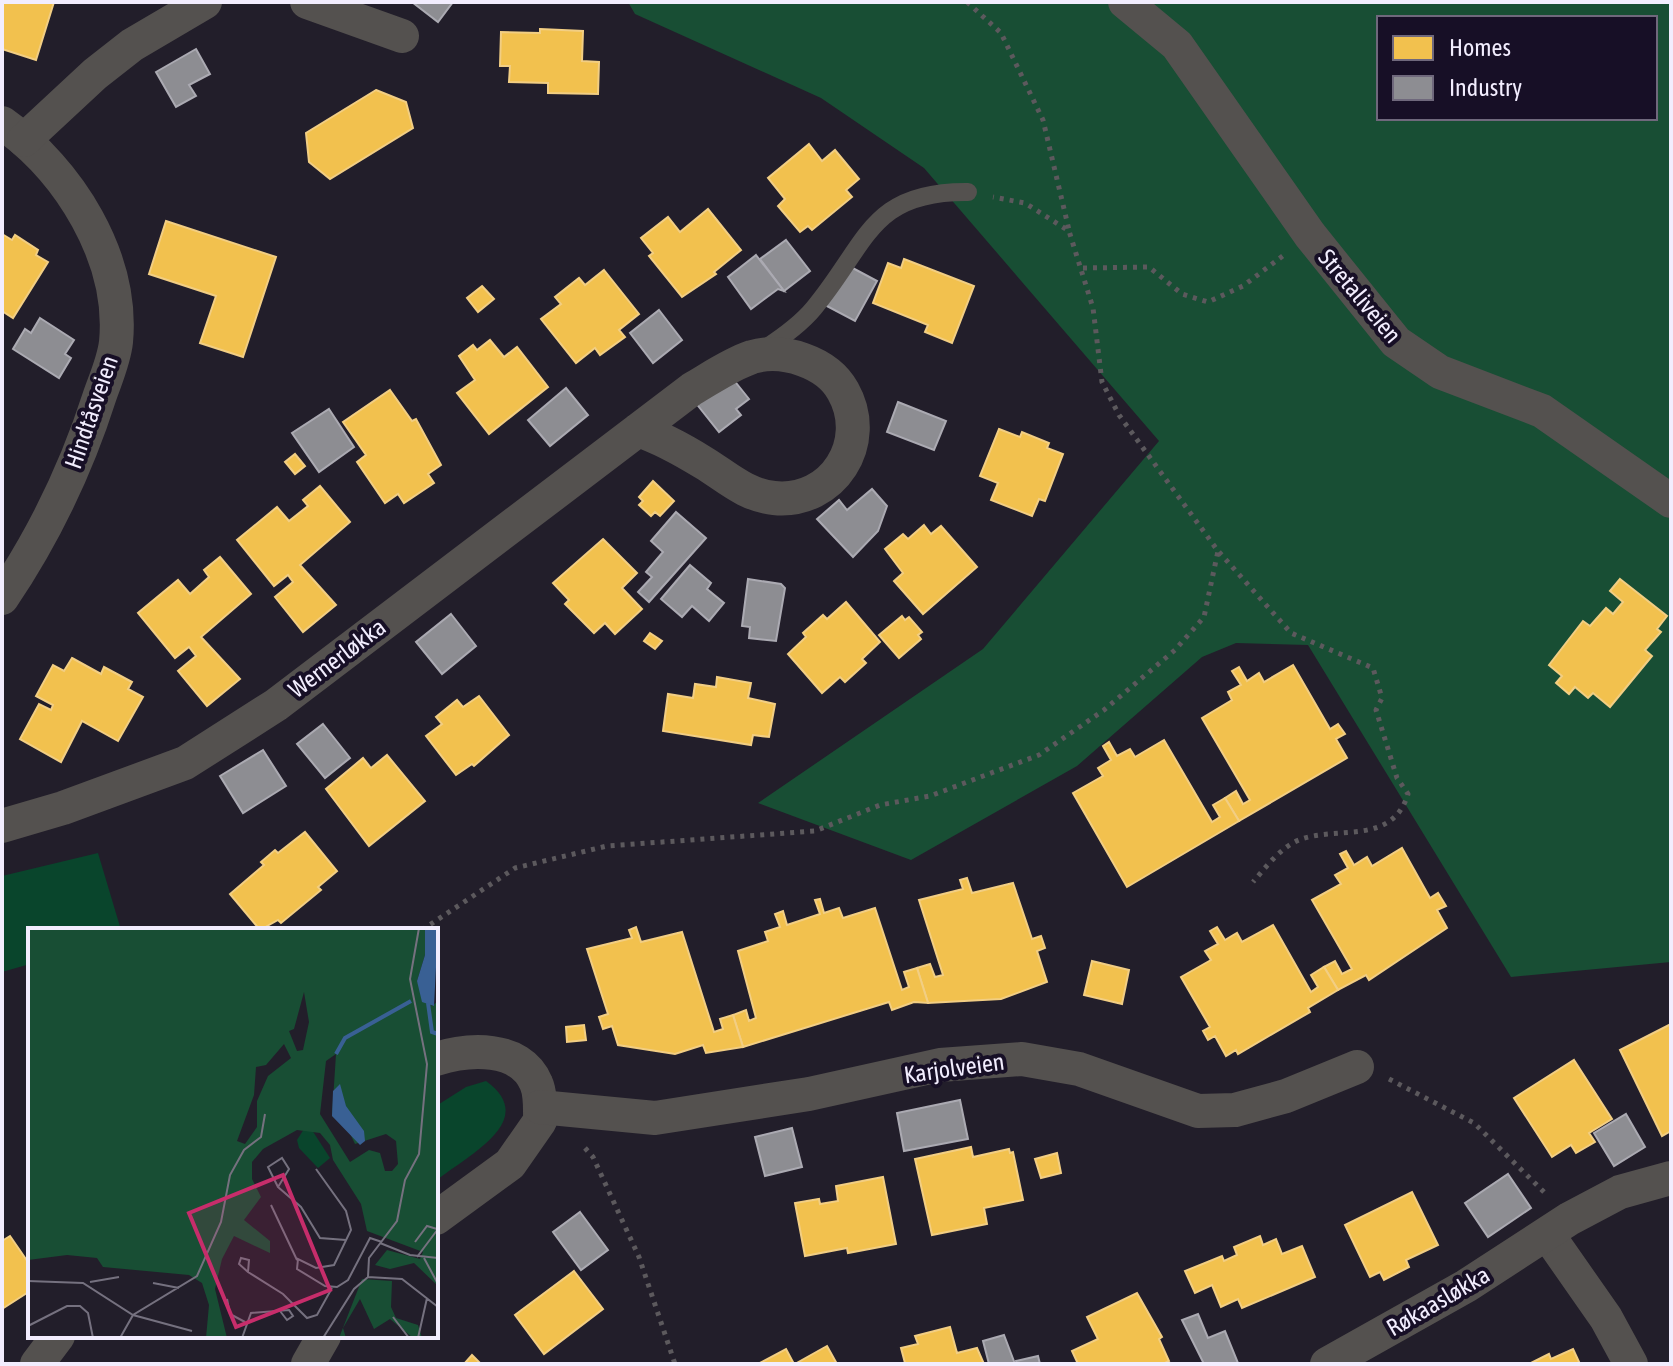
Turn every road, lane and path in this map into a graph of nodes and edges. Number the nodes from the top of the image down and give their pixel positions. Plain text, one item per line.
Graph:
1 (205, 2) edge
2 (307, 2) edge
3 (967, 2) edge
4 (1125, 2) edge
5 (402, 36) dead end
6 (13, 132) edge
7 (968, 192) joint
8 (1069, 231) junction
9 (1310, 235) junction
10 (1083, 268) junction
11 (752, 357) junction
12 (638, 430) junction
13 (1671, 501) edge
14 (1218, 551) junction
15 (2, 598) edge
16 (2, 826) edge
17 (1253, 882) dead end
18 (425, 928) edge
19 (438, 1058) edge
20 (1357, 1067) joint
21 (540, 1114) junction
22 (1671, 1178) edge
23 (438, 1217) edge
24 (1558, 1227) junction
25 (56, 1338) edge
26 (323, 1338) edge
27 (37, 1364) edge
28 (308, 1364) edge
29 (675, 1364) edge
30 (1327, 1364) edge
31 (1631, 1364) edge

1 - 6 street, Hindtåsveien
2 - 5 street
3 - 8 path
4 - 9 street, Stretaliveien
6 - 15 street, Hindtåsveien
7 - 8 path
7 - 11 lane
8 - 10 path
9 - 10 path
9 - 13 street, Stretaliveien
10 - 14 path
11 - 12 street, Wernerløkka
11 - 12 street, Wernerløkka
12 - 16 street, Wernerløkka
14 - 17 path
14 - 18 path
19 - 21 street
20 - 21 street, Karjolveien
20 - 24 path
21 - 23 street
21 - 29 path
22 - 24 street, Røkaasløkka
24 - 30 street, Røkaasløkka
24 - 31 street
25 - 27 street
26 - 28 street

